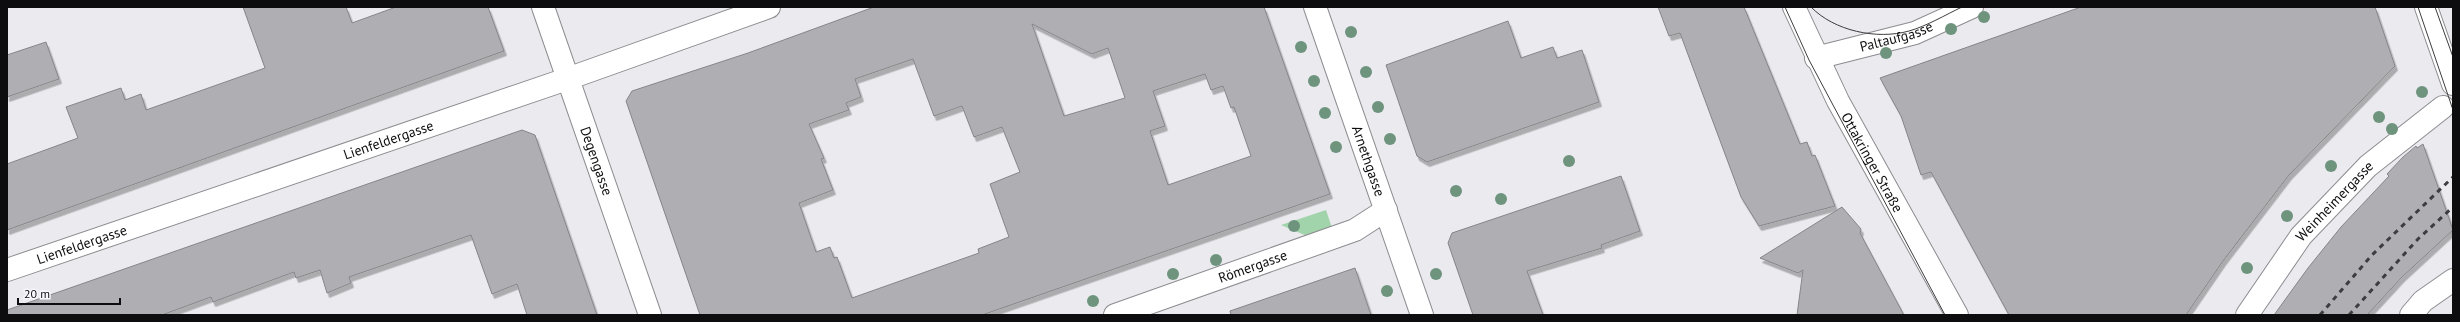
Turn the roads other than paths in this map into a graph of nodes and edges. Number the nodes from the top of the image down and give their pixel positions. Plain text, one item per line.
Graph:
1 (543, 7) edge
2 (769, 7) edge
3 (1316, 7) edge
4 (1794, 7) edge
5 (1972, 7) edge
6 (2426, 7) edge
7 (1816, 58) junction
8 (567, 79) junction
9 (2453, 84) edge
10 (2443, 107) dead end
11 (1386, 210) junction
12 (7, 270) edge
13 (2453, 280) edge
14 (650, 315) edge
15 (1115, 315) edge
16 (1422, 315) edge
17 (1957, 315) edge
18 (2247, 315) edge
19 (2411, 315) edge

1 - 8 street, Degengasse
2 - 8 street, Lienfeldergasse
3 - 11 street, Arnethgasse
4 - 7 street, Ottakringer Straße
5 - 7 street, Paltaufgasse
6 - 9 street
7 - 17 street, Ottakringer Straße
8 - 12 street, Lienfeldergasse
8 - 14 street, Degengasse
10 - 18 street, Weinheimergasse
11 - 15 street, Römergasse
11 - 16 street, Arnethgasse
13 - 19 street

